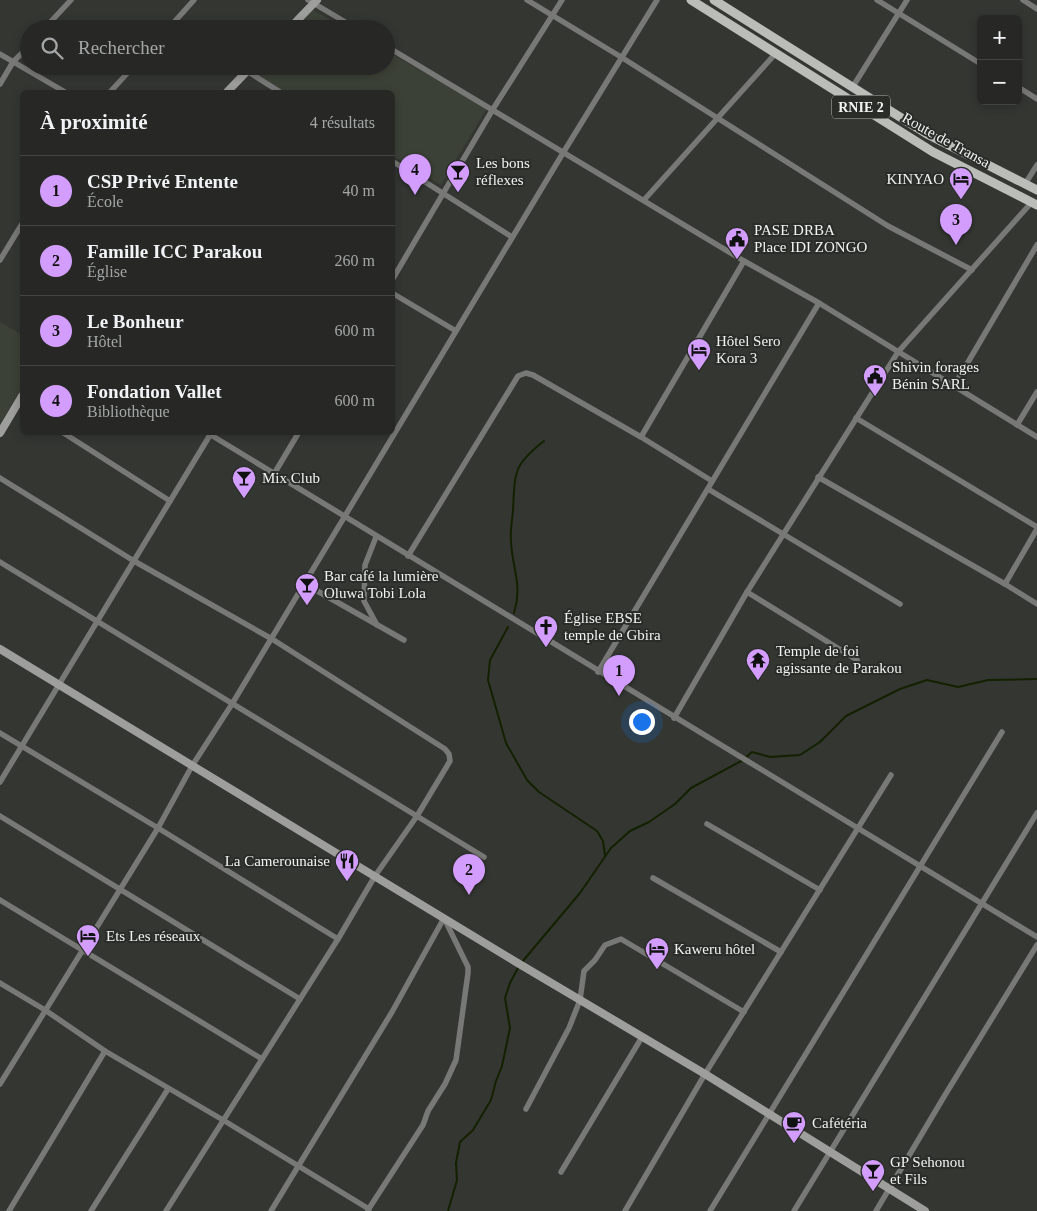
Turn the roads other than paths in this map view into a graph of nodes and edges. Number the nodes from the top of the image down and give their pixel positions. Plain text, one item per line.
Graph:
1 (71, 0) edge
2 (194, 0) edge
3 (527, 0) edge
4 (562, 0) edge
5 (657, 0) edge
6 (691, 0) edge
7 (714, 0) edge
8 (877, 0) edge
9 (907, 0) edge
10 (1023, 0) edge
11 (313, 1) edge
12 (1037, 9) edge
13 (898, 14) junction
14 (553, 16) junction
15 (52, 20) edge
16 (176, 20) edge
17 (297, 20) edge
18 (343, 20) edge
19 (395, 51) edge
20 (776, 53) junction
21 (0, 54) edge
22 (20, 55) edge
23 (621, 57) junction
24 (13, 62) junction
25 (977, 62) edge
26 (20, 66) edge
27 (36, 75) edge
28 (126, 75) edge
29 (244, 75) edge
30 (257, 75) edge
31 (0, 84) edge
32 (852, 88) junction
33 (1022, 89) edge
34 (62, 90) edge
35 (112, 90) edge
36 (230, 90) edge
37 (277, 90) edge
38 (1037, 98) edge
39 (493, 109) junction
40 (717, 118) junction
41 (563, 153) junction
42 (395, 163) edge
43 (1037, 165) edge
44 (1025, 184) junction
45 (1037, 190) edge
46 (444, 194) junction
47 (644, 200) junction
48 (1034, 204) edge
49 (20, 227) edge
50 (512, 237) junction
51 (1037, 245) edge
52 (0, 260) edge
53 (744, 260) junction
54 (972, 270) junction
55 (395, 275) edge
56 (395, 295) edge
57 (819, 303) junction
58 (456, 331) junction
59 (898, 352) junction
60 (954, 386) junction
61 (1037, 392) edge
62 (20, 406) edge
63 (856, 418) junction
64 (1017, 425) junction
65 (0, 433) edge
66 (395, 433) edge
67 (67, 435) edge
68 (207, 435) edge
69 (210, 435) edge
70 (297, 435) edge
71 (394, 435) edge
72 (641, 437) junction
73 (1037, 437) edge
74 (274, 474) junction
75 (818, 477) junction
76 (0, 478) edge
77 (712, 482) junction
78 (708, 489) junction
79 (170, 502) junction
80 (345, 517) junction
81 (1037, 528) edge
82 (784, 533) junction
83 (376, 536) junction
84 (408, 556) junction
85 (134, 561) junction
86 (0, 562) edge
87 (305, 584) junction
88 (1005, 584) junction
89 (747, 592) junction
90 (900, 604) dead end
91 (1037, 604) edge
92 (97, 622) junction
93 (377, 625) junction
94 (272, 639) junction
95 (404, 640) dead end
96 (0, 649) edge
97 (857, 660) dead end
98 (598, 672) junction
99 (59, 685) junction
100 (232, 704) junction
101 (674, 718) junction
102 (1002, 732) dead end
103 (0, 734) edge
104 (22, 746) junction
105 (192, 766) junction
106 (891, 775) dead end
107 (0, 782) edge
108 (1037, 813) edge
109 (0, 816) edge
110 (417, 816) junction
111 (707, 824) dead end
112 (158, 828) junction
113 (858, 828) junction
114 (484, 857) dead end
115 (920, 867) junction
116 (375, 876) junction
117 (653, 878) dead end
118 (120, 889) junction
119 (820, 890) junction
120 (0, 900) edge
121 (982, 904) junction
122 (444, 918) junction
123 (1037, 938) edge
124 (338, 940) junction
125 (1037, 944) edge
126 (82, 950) junction
127 (781, 952) junction
128 (0, 983) edge
129 (300, 999) junction
130 (580, 1000) junction
131 (45, 1010) junction
132 (744, 1012) junction
133 (642, 1037) junction
134 (105, 1051) junction
135 (262, 1059) junction
136 (705, 1074) junction
137 (0, 1084) edge
138 (168, 1089) junction
139 (526, 1109) dead end
140 (769, 1114) junction
141 (223, 1120) junction
142 (830, 1152) junction
143 (299, 1166) junction
144 (561, 1172) dead end
145 (889, 1190) junction
146 (368, 1210) edge
147 (9, 1211) edge
148 (91, 1211) edge
149 (166, 1211) edge
150 (272, 1211) edge
151 (625, 1211) edge
152 (710, 1211) edge
153 (794, 1211) edge
154 (876, 1211) edge
155 (925, 1211) edge

1 - 15 street
2 - 16 street
3 - 14 street
4 - 14 street
5 - 23 street
6 - 20 main road, Route de Transa / RNIE 2
7 - 32 main road, Route de Transa / RNIE 2
8 - 13 street
9 - 13 street
10 - 12 street
11 - 17 street
11 - 18 street
13 - 25 street
13 - 32 street
14 - 23 street
14 - 39 street
19 - 39 street
20 - 40 street
20 - 48 main road, Route de Transa / RNIE 2
21 - 24 street
22 - 24 street
23 - 40 street
23 - 41 street
24 - 26 street
24 - 31 street
27 - 34 street
28 - 35 street
29 - 36 street
30 - 37 street
32 - 44 main road, Route de Transa / RNIE 2
33 - 38 street
39 - 41 street
39 - 46 street
40 - 47 street
40 - 54 street
41 - 47 street
41 - 50 street
42 - 46 street
43 - 44 street
44 - 45 main road, Route de Transa / RNIE 2
46 - 50 street
46 - 55 street
47 - 53 street
48 - 54 street
49 - 52 street
50 - 58 street
51 - 60 street
53 - 57 street
53 - 72 street
54 - 59 street
56 - 58 street
57 - 59 street
57 - 77 street
58 - 66 street
59 - 60 street
59 - 63 street
60 - 64 street
61 - 64 street
62 - 65 street
63 - 75 street
63 - 81 street
64 - 73 street
67 - 79 street
68 - 79 street
69 - 74 street
70 - 74 street
71 - 80 street
72 - 77 street
72 - 84 street
74 - 80 street
75 - 82 street
75 - 88 street
76 - 85 street
77 - 78 street
78 - 82 street
78 - 98 street
79 - 85 street
80 - 83 street
80 - 87 street
81 - 88 street
82 - 89 street
82 - 90 street
83 - 84 street
83 - 93 street
84 - 98 street
85 - 92 street
85 - 94 street
86 - 92 street
87 - 93 street
87 - 94 street
88 - 91 street
89 - 97 street
89 - 101 street
92 - 99 street
92 - 100 street
93 - 95 street
94 - 100 street
94 - 110 street
96 - 99 street
98 - 101 street
99 - 104 street
99 - 105 street
100 - 105 street
100 - 110 street
101 - 113 street
102 - 115 street
103 - 104 street
104 - 107 street
104 - 112 street
105 - 112 street
105 - 116 street
106 - 113 street
108 - 121 street
109 - 118 street
110 - 114 street
110 - 116 street
111 - 119 street
112 - 118 street
112 - 124 street
113 - 115 street
113 - 119 street
115 - 121 street
115 - 140 street
116 - 122 street
116 - 124 street
117 - 127 street
118 - 126 street
118 - 129 street
119 - 127 street
120 - 126 street
121 - 123 street
121 - 142 street
122 - 130 street
122 - 143 street
122 - 146 street
124 - 129 street
125 - 145 street
126 - 131 street
126 - 135 street
127 - 132 street
128 - 131 street
129 - 135 street
130 - 132 street
130 - 133 street
130 - 139 street
131 - 134 street
131 - 137 street
132 - 136 street
133 - 136 street
133 - 144 street
134 - 138 street
134 - 147 street
135 - 141 street
136 - 140 street
136 - 151 street
138 - 141 street
138 - 148 street
140 - 142 street
140 - 152 street
141 - 143 street
141 - 149 street
142 - 145 street
142 - 153 street
143 - 146 street
143 - 150 street
145 - 154 street
145 - 155 street

